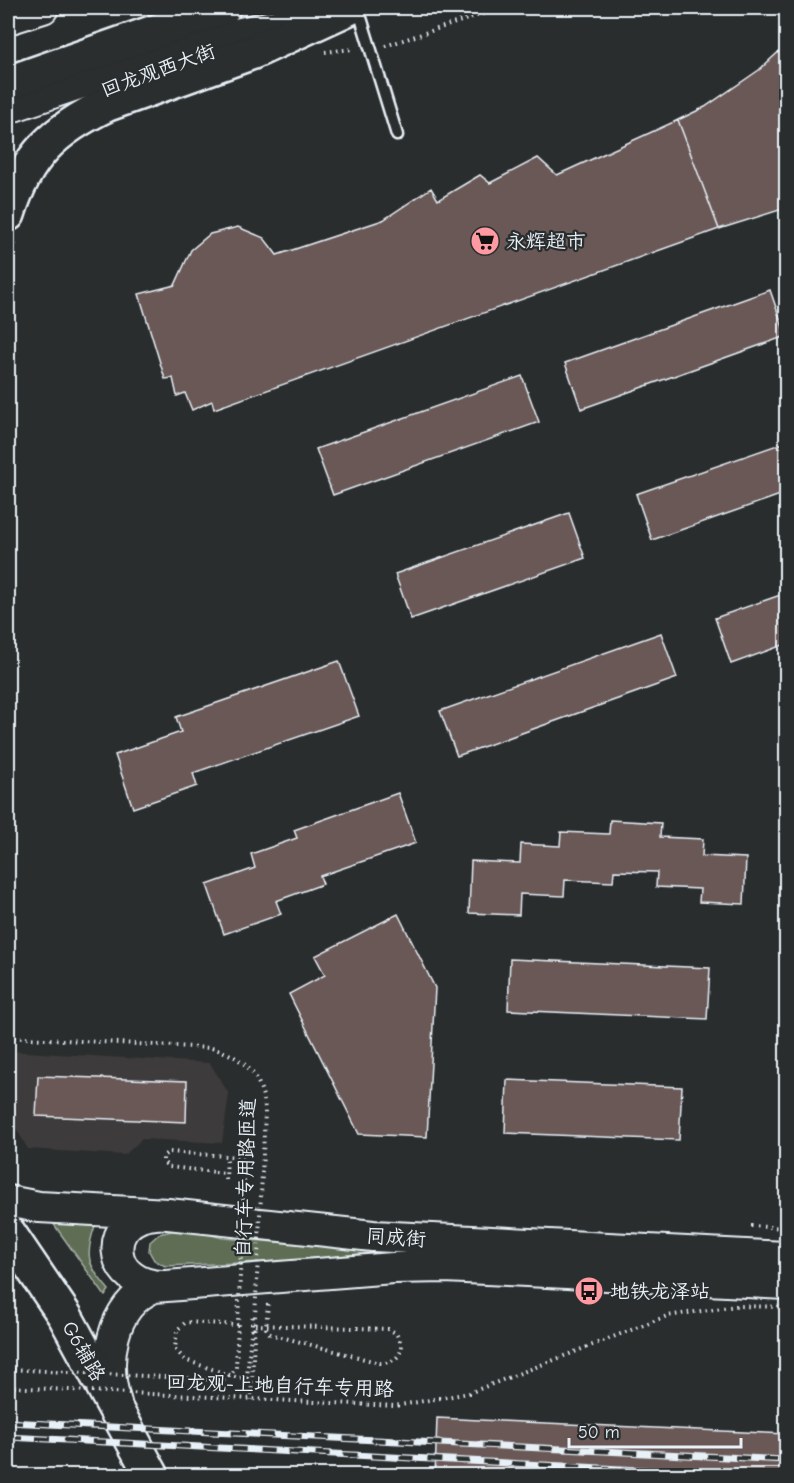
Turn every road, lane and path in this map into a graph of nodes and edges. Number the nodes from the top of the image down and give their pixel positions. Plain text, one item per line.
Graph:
1 (43, 8) edge
2 (223, 8) edge
3 (349, 8) edge
4 (358, 8) edge
5 (310, 18) junction
6 (8, 19) edge
7 (8, 83) edge
8 (8, 108) edge
9 (8, 129) edge
10 (397, 135) dead end
11 (8, 214) edge
12 (8, 1036) edge
13 (227, 1157) junction
14 (226, 1173) junction
15 (226, 1180) dead end
16 (238, 1197) dead end
17 (8, 1201) edge
18 (272, 1202) dead end
19 (168, 1214) junction
20 (740, 1226) dead end
21 (786, 1228) edge
22 (8, 1232) edge
23 (786, 1257) edge
24 (786, 1284) edge
25 (164, 1286) junction
26 (234, 1299) dead end
27 (268, 1300) junction
28 (277, 1300) dead end
29 (716, 1303) dead end
30 (786, 1307) edge
31 (253, 1313) dead end
32 (238, 1325) junction
33 (255, 1325) junction
34 (128, 1366) dead end
35 (8, 1369) edge
36 (132, 1375) dead end
37 (8, 1387) edge
38 (251, 1400) junction
39 (117, 1409) junction
40 (152, 1476) edge

1 - 6 main road
2 - 7 main road, 回龙观西大街
3 - 5 main road, 回龙观西大街
3 - 11 main road
4 - 10 lane
5 - 8 main road, 回龙观西大街
5 - 9 main road, 回龙观西大街
12 - 33 path, 自行车专用路匝道, bridge
13 - 14 path
13 - 14 path, bridge
13 - 32 path, bridge
14 - 15 path
16 - 18 path
17 - 19 main road, 同成街
19 - 23 main road, 同成街
19 - 25 main road
20 - 21 path
22 - 39 main road, G6辅路
24 - 25 main road, 同成街
25 - 39 main road, 同成街
26 - 27 path
27 - 28 path
27 - 33 path, bridge
29 - 30 path
30 - 38 path, 回龙观-上地自行车专用路, bridge
31 - 32 path
32 - 35 path, bridge
33 - 38 path, 自行车专用路匝道, bridge
34 - 36 path
37 - 38 path, 回龙观-上地自行车专用路, bridge
39 - 40 main road, G6辅路

